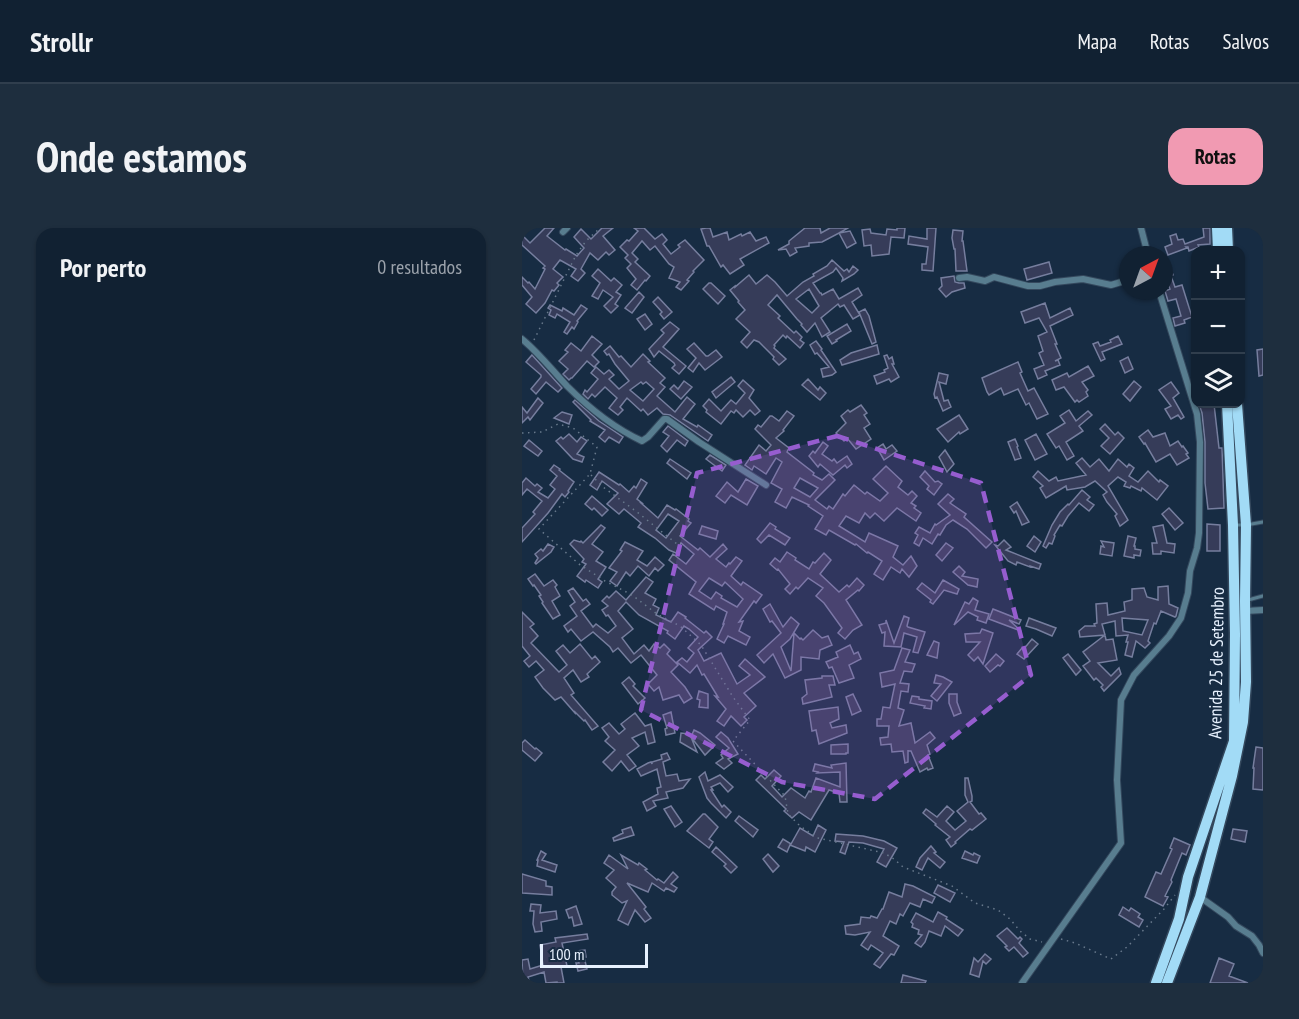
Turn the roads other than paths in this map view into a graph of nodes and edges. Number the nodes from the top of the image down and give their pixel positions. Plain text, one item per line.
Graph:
1 (1141, 228) edge
2 (1216, 228) edge
3 (1227, 228) edge
4 (1146, 246) edge
5 (1218, 246) edge
6 (1228, 246) edge
7 (958, 278) dead end
8 (1119, 283) edge
9 (1162, 300) edge
10 (522, 339) edge
11 (1227, 408) edge
12 (1237, 408) edge
13 (766, 485) dead end
14 (1263, 522) edge
15 (1233, 525) junction
16 (1246, 525) junction
17 (1263, 596) edge
18 (1245, 606) junction
19 (1263, 610) edge
20 (1200, 897) junction
21 (1263, 953) edge
22 (1022, 983) edge
23 (1156, 983) edge
24 (1167, 983) edge

1 - 4 street
2 - 5 highway
3 - 6 highway
7 - 8 street
9 - 22 street
10 - 13 street
11 - 15 highway, Avenida 25 de Setembro
12 - 16 highway, Avenida 25 de Setembro
14 - 16 lane
15 - 16 lane
15 - 23 highway, Avenida 25 de Setembro
16 - 18 highway, Avenida 25 de Setembro
17 - 18 lane
18 - 19 street
18 - 20 highway, Avenida 25 de Setembro
20 - 21 street
20 - 24 highway, Avenida 25 de Setembro

